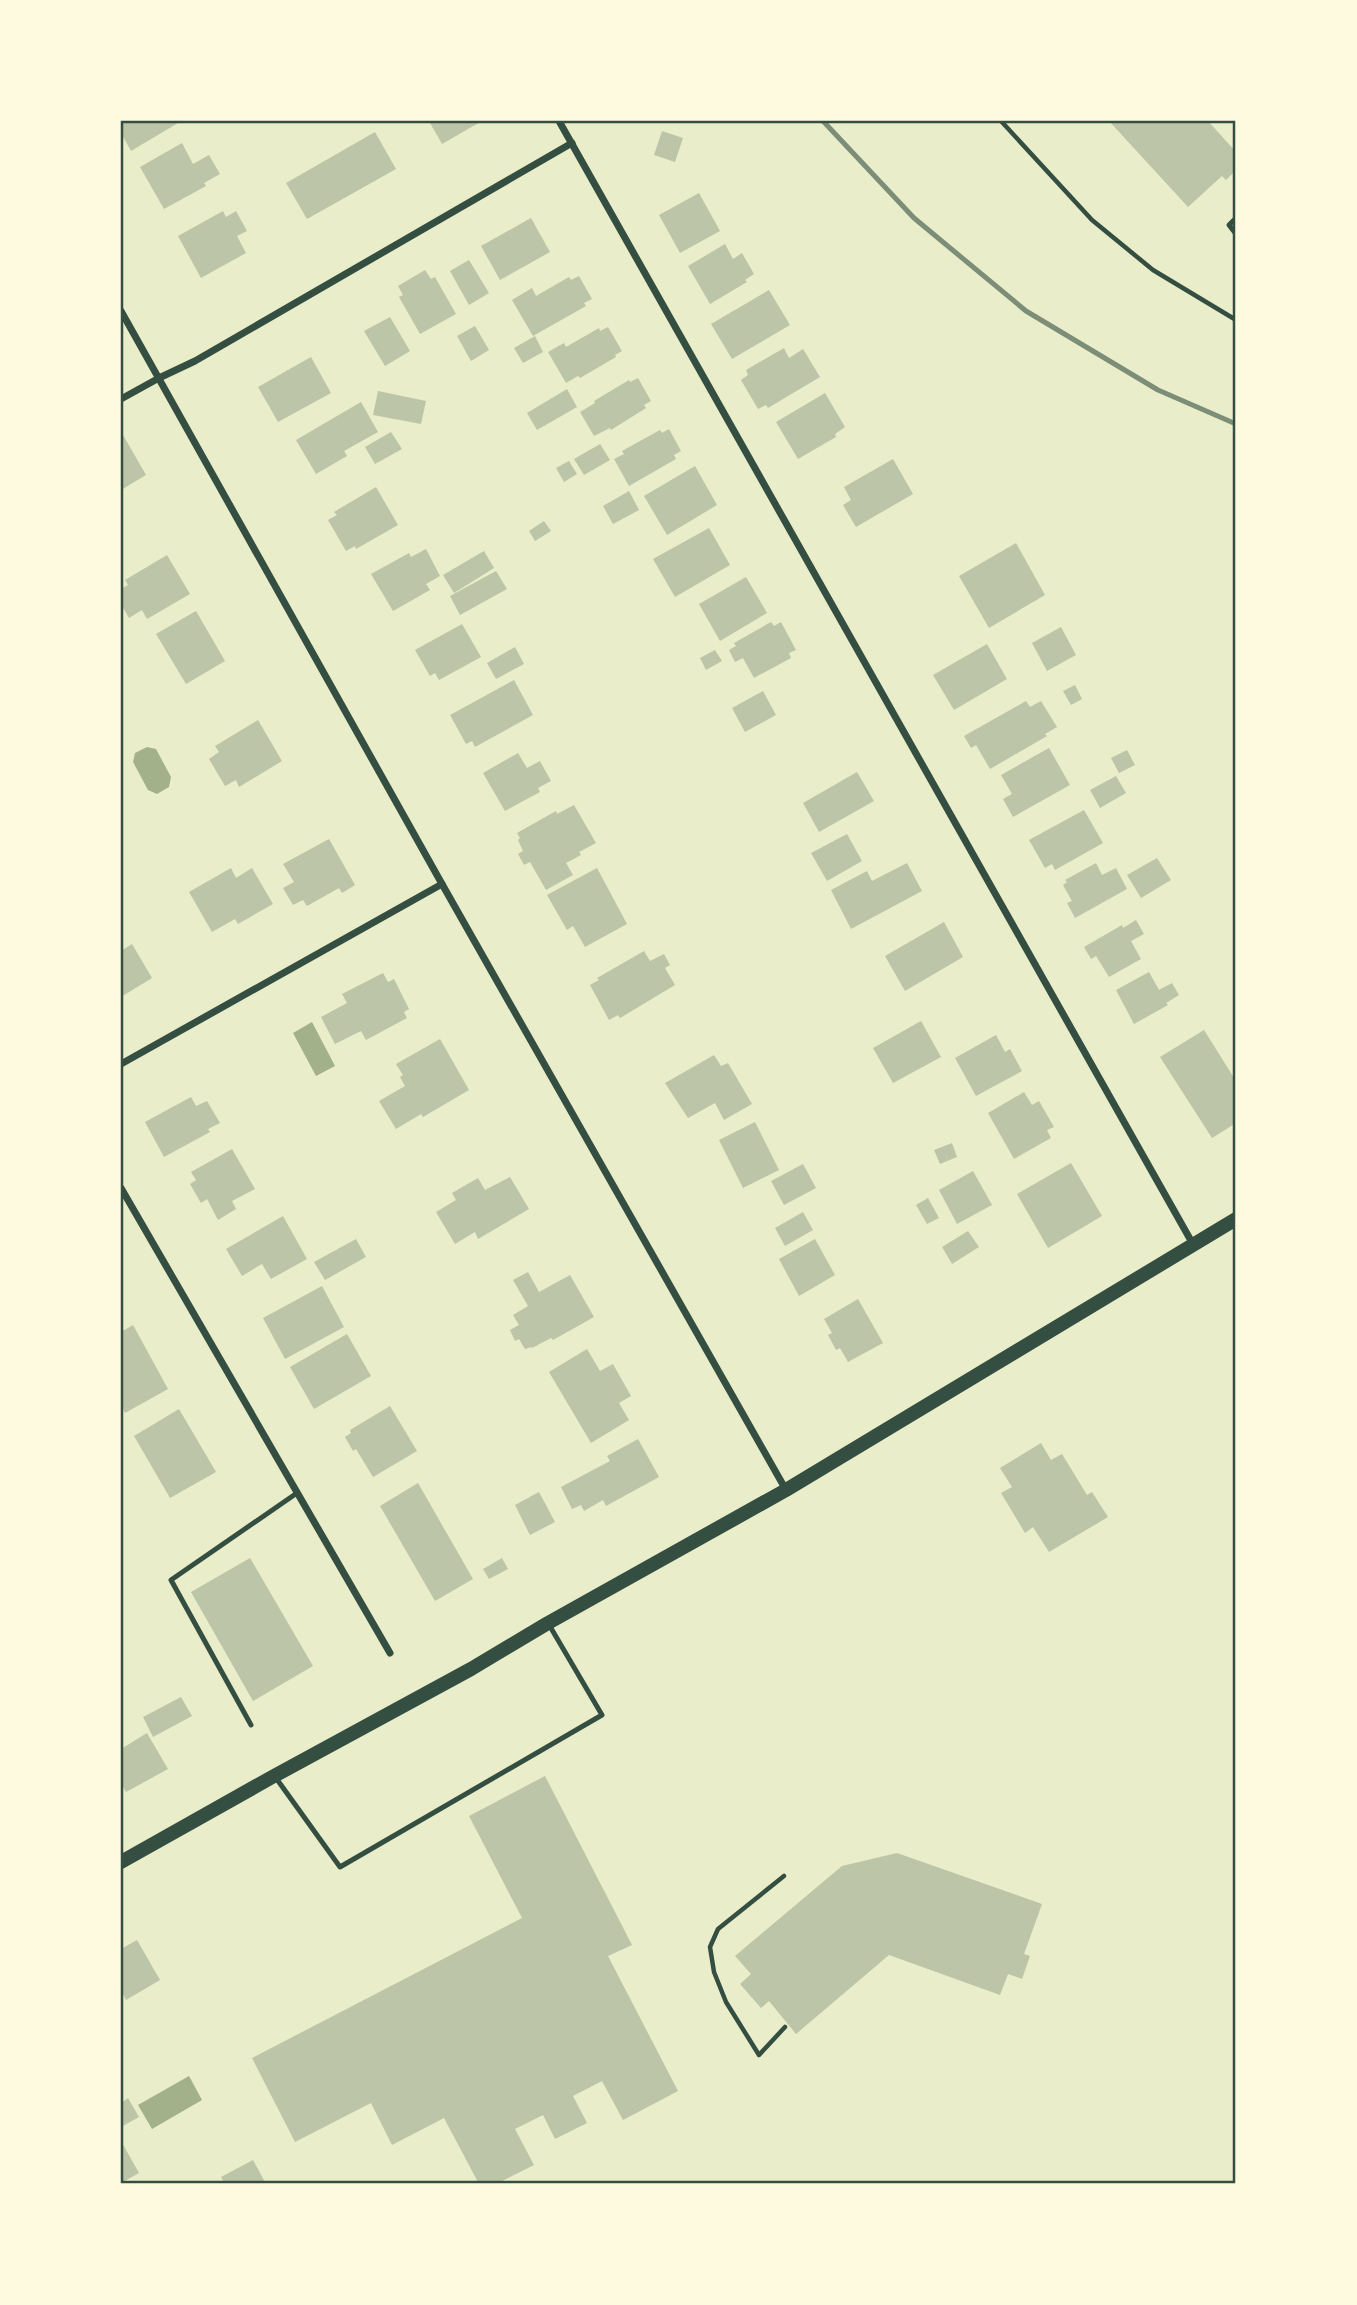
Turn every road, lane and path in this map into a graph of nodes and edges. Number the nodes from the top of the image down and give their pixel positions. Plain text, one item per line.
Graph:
1 (559, 121) edge
2 (1001, 121) edge
3 (572, 144) junction
4 (1236, 218) edge
5 (1236, 234) edge
6 (121, 311) edge
7 (1236, 320) edge
8 (159, 378) junction
9 (121, 399) edge
10 (442, 884) junction
11 (121, 1064) edge
12 (121, 1188) edge
13 (1236, 1219) edge
14 (1194, 1246) junction
15 (786, 1490) junction
16 (297, 1493) junction
17 (548, 1623) junction
18 (390, 1653) dead end
19 (251, 1725) dead end
20 (274, 1776) junction
21 (121, 1862) edge
22 (784, 1875) dead end
23 (785, 2027) dead end

1 - 3 street
2 - 7 path
3 - 8 street
3 - 14 street
4 - 5 lane
6 - 8 street
8 - 9 street
8 - 10 street
10 - 11 street
10 - 15 street
12 - 16 street
13 - 14 main road
14 - 15 main road
15 - 17 main road
16 - 18 street
16 - 19 lane
17 - 20 main road
17 - 20 lane
20 - 21 main road
22 - 23 path

